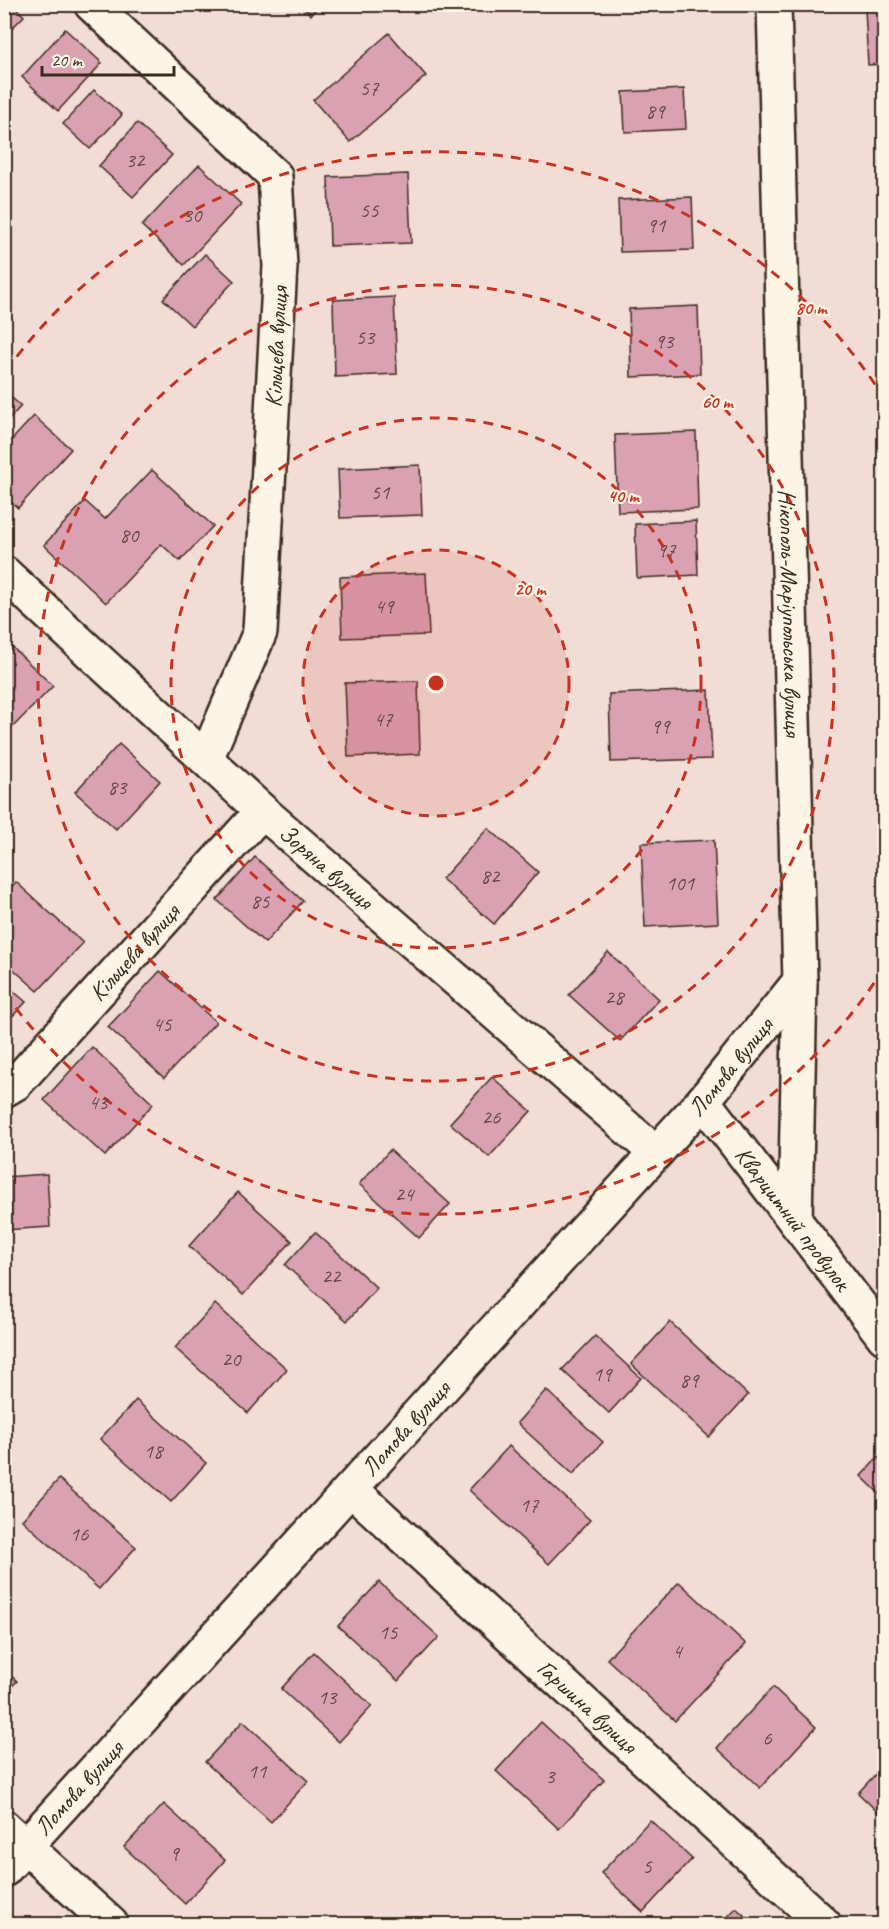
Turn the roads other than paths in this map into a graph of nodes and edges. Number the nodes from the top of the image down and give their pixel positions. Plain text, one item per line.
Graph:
1 (91, 4) edge
2 (774, 4) edge
3 (4, 573) edge
4 (206, 759) junction
5 (262, 811) junction
6 (800, 981) junction
7 (4, 1090) edge
8 (703, 1101) junction
9 (656, 1153) junction
10 (795, 1221) junction
11 (885, 1337) edge
12 (351, 1489) junction
13 (12, 1848) edge
14 (111, 1924) edge
15 (824, 1924) edge

1 - 4 street, Кільцева вулиця
2 - 6 street, Нікополь-Маріупольська вулиця
3 - 4 street, Зоряна вулиця
4 - 5 street, Зоряна вулиця
5 - 7 street, Кільцева вулиця
5 - 9 street, Зоряна вулиця
6 - 8 street, Ломова вулиця
6 - 10 street, Нікополь-Маріупольська вулиця
8 - 9 street, Ломова вулиця
8 - 10 street, Кварцитний провулок
9 - 12 street, Ломова вулиця
10 - 11 street, Кварцитний провулок
12 - 13 street, Ломова вулиця
12 - 15 street, Гаршина вулиця
13 - 14 street

